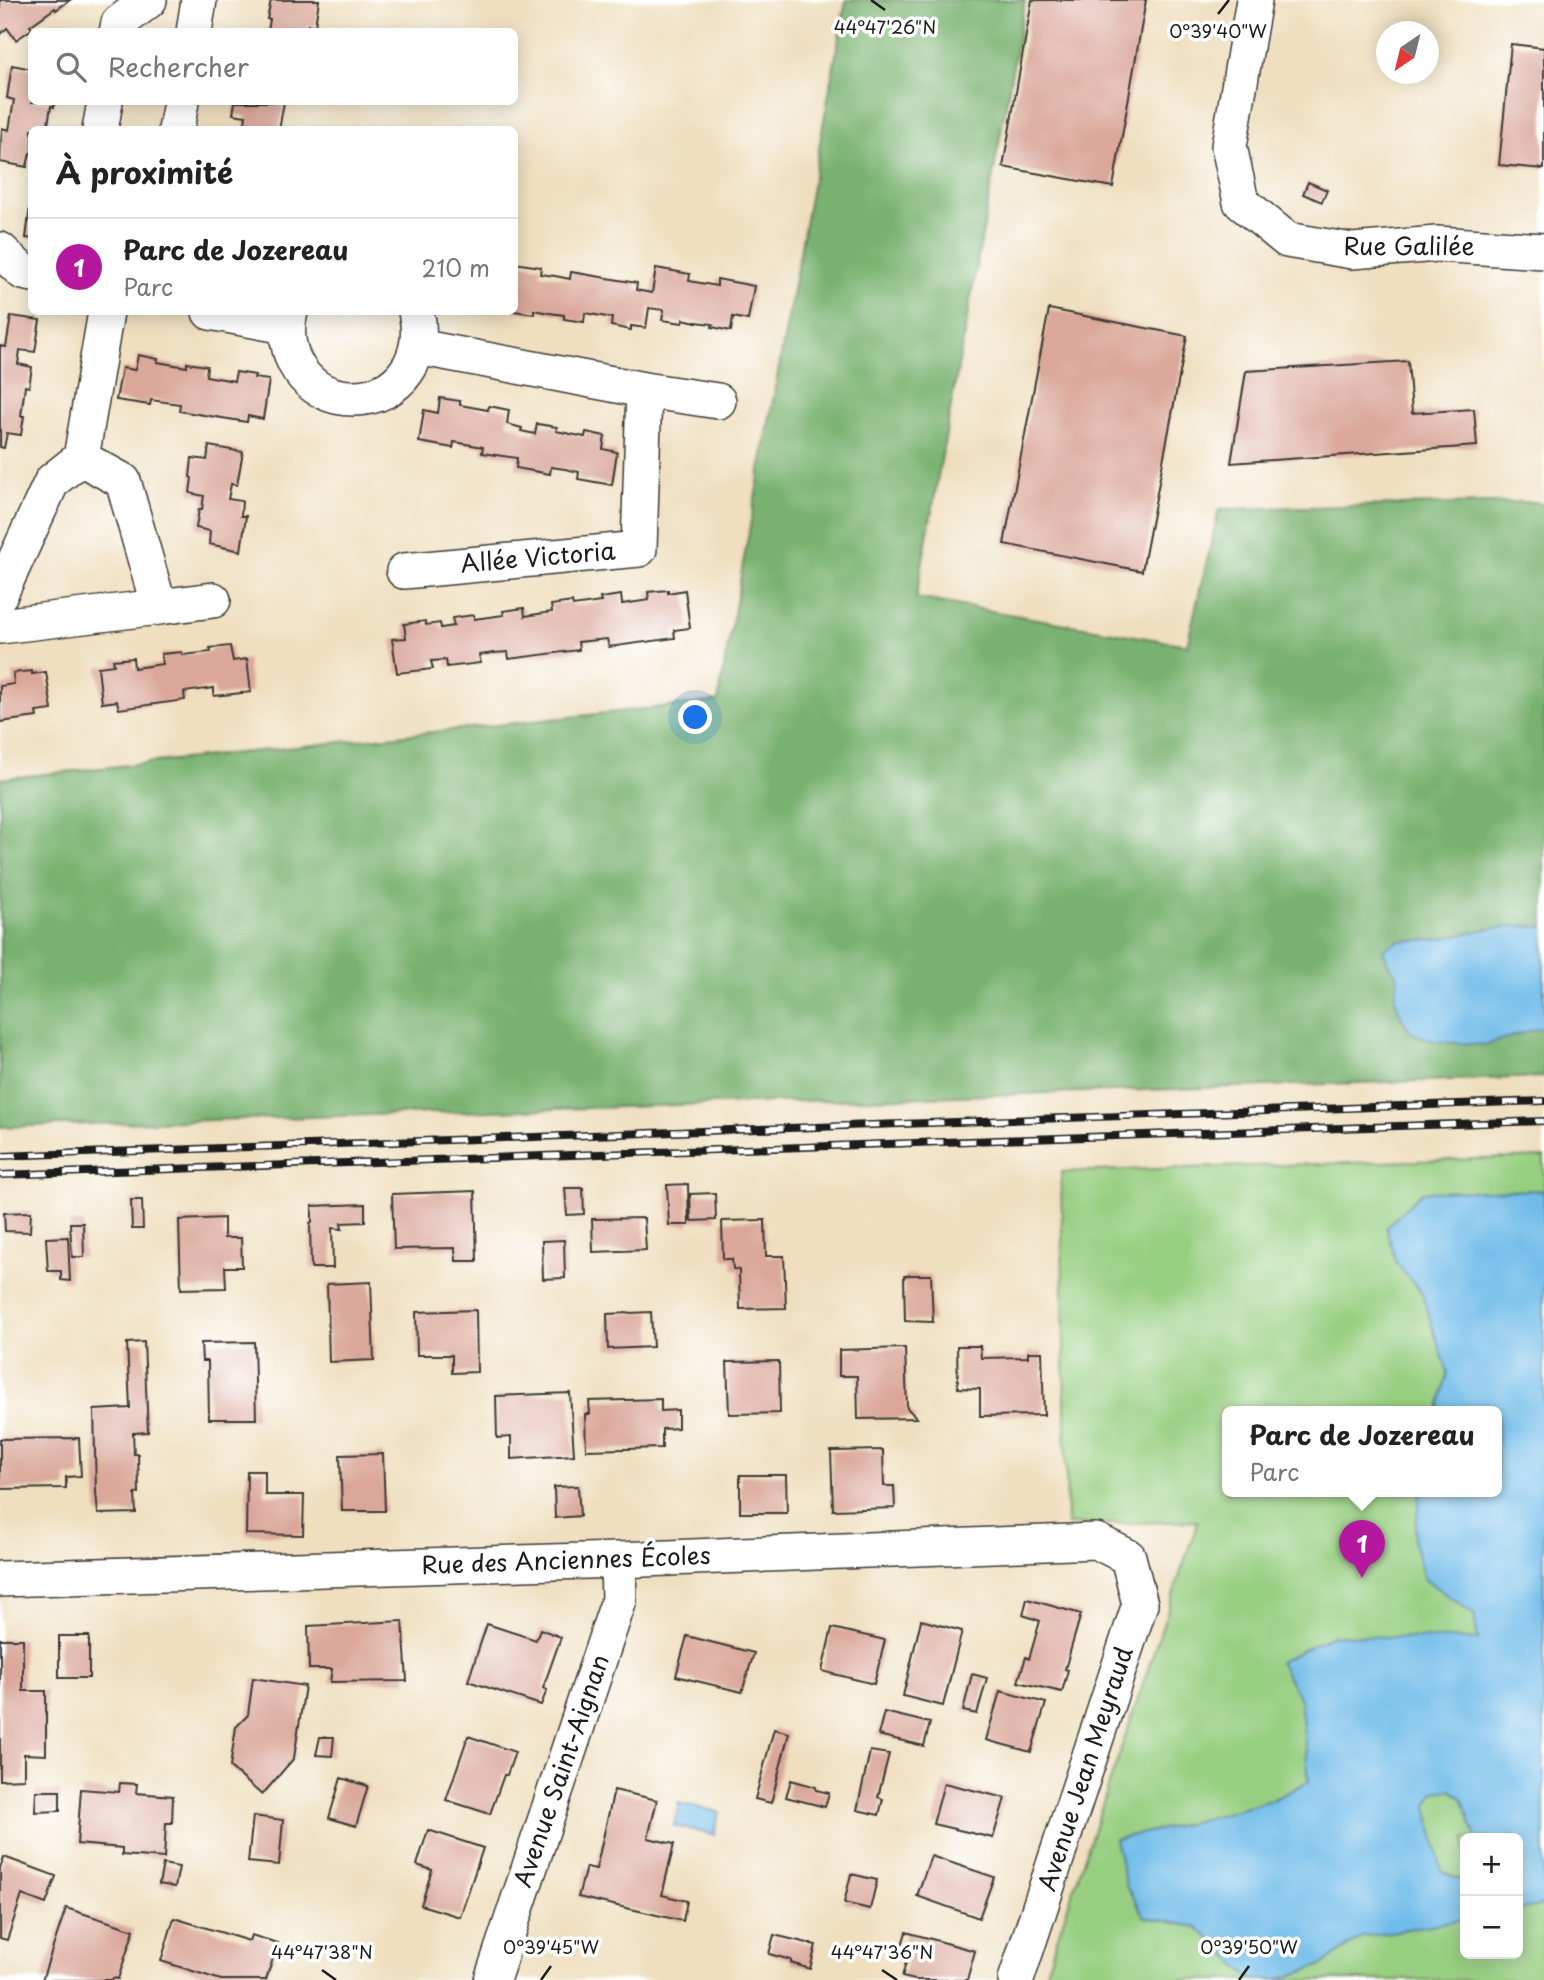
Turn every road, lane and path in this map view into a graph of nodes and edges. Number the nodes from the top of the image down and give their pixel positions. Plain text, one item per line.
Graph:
1 (149, 0) edge
2 (199, 0) edge
3 (1254, 0) edge
4 (118, 28) edge
5 (195, 28) edge
6 (104, 105) edge
7 (180, 105) edge
8 (101, 126) edge
9 (177, 126) edge
10 (0, 250) edge
11 (1544, 251) edge
12 (28, 273) edge
13 (105, 315) edge
14 (243, 315) edge
15 (417, 315) edge
16 (288, 319) edge
17 (418, 347) junction
18 (644, 390) junction
19 (718, 401) dead end
20 (81, 458) junction
21 (404, 570) dead end
22 (0, 594) edge
23 (213, 600) dead end
24 (159, 607) junction
25 (0, 626) edge
26 (1128, 1557) joint
27 (618, 1559) junction
28 (0, 1579) edge
29 (492, 1980) edge
30 (1016, 1980) edge

1 - 4 street
2 - 5 street
3 - 11 street, Rue Galilée
6 - 8 street
7 - 9 street
10 - 12 street
13 - 20 street
14 - 16 street
15 - 17 street
16 - 17 street
17 - 18 street
18 - 19 street
18 - 21 street, Allée Victoria
20 - 22 street
20 - 24 street
23 - 24 street
24 - 25 street
26 - 27 street, Rue des Anciennes Écoles
26 - 30 street, Avenue Jean Meyraud
27 - 28 street, Rue des Anciennes Écoles
27 - 29 street, Avenue Saint-Aignan

